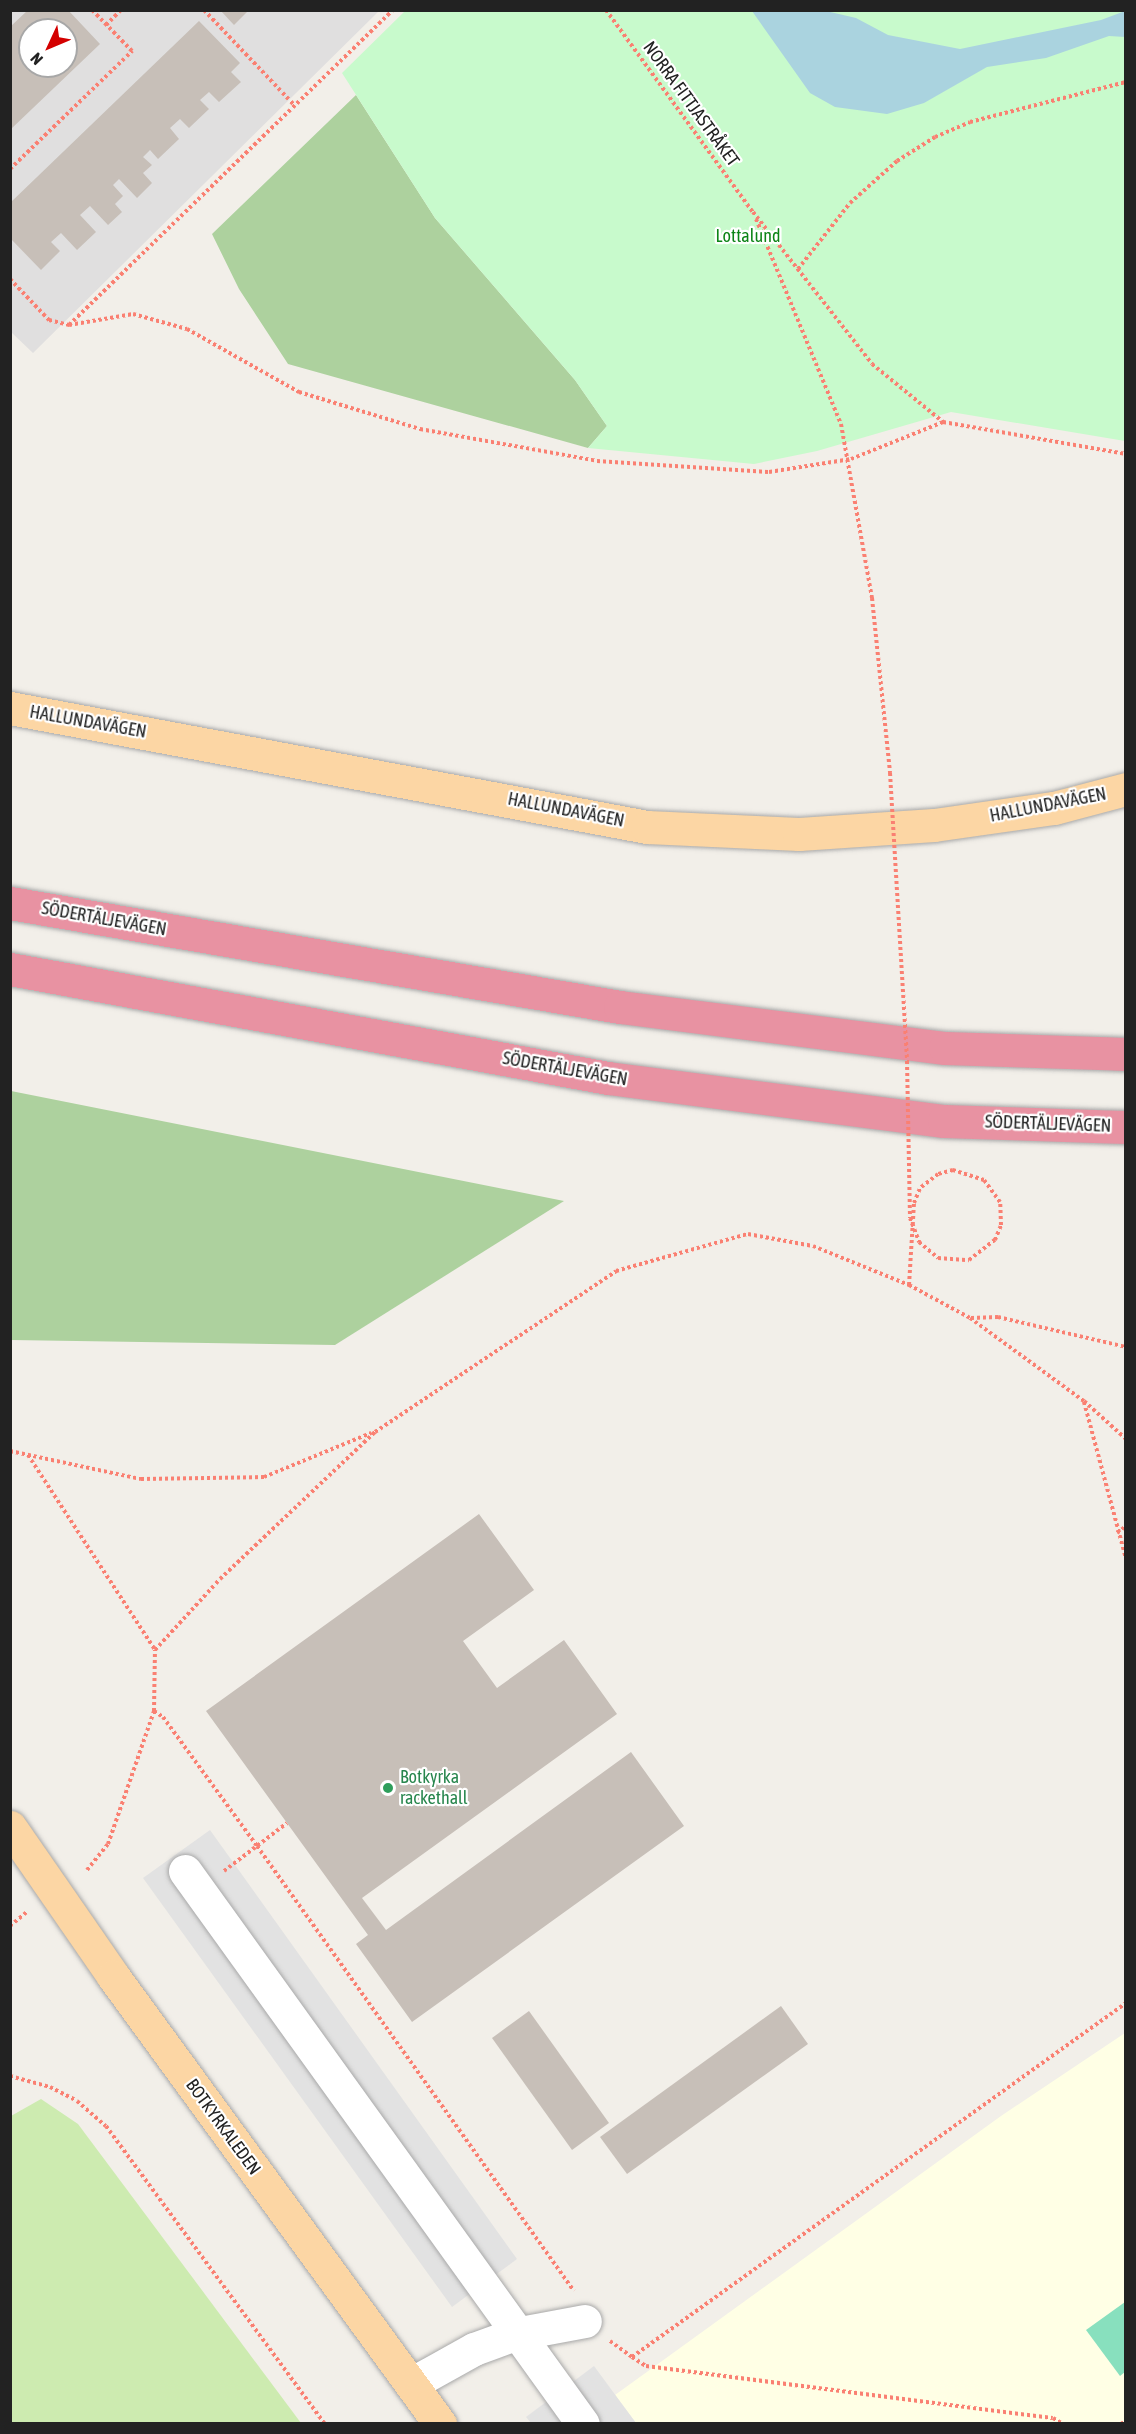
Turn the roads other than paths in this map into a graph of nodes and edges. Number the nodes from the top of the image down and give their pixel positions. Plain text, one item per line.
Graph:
1 (10, 708) edge
2 (1125, 789) edge
3 (10, 903) edge
4 (10, 969) edge
5 (1125, 1054) edge
6 (1125, 1127) edge
7 (10, 1827) edge
8 (192, 1881) road end
9 (590, 2320) road end
10 (514, 2334) junction
11 (411, 2384) junction
12 (440, 2424) edge
13 (582, 2424) edge

1 - 2 main road, HALLUNDAVÄGEN
3 - 5 highway, SÖDERTÄLJEVÄGEN
4 - 6 highway, SÖDERTÄLJEVÄGEN
7 - 11 main road, BOTKYRKALEDEN
8 - 10 lane
9 - 10 lane
10 - 11 lane
10 - 13 lane
11 - 12 main road, BOTKYRKALEDEN

